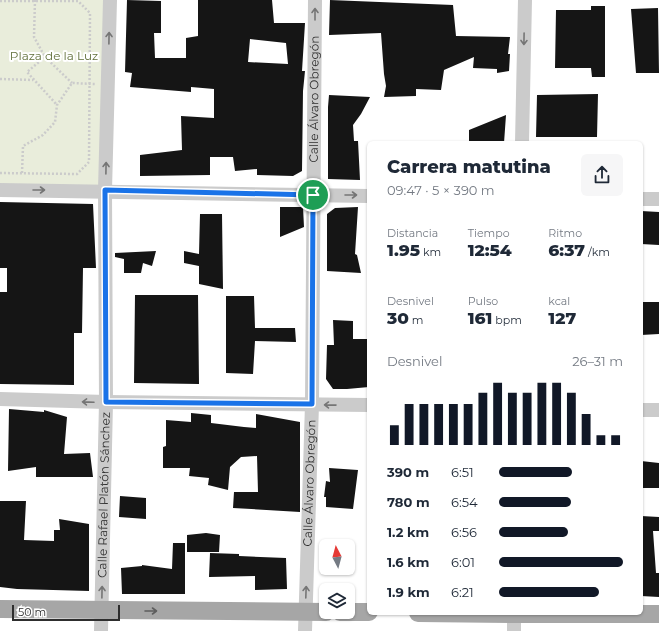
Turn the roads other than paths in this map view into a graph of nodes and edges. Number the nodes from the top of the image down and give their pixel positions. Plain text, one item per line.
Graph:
1 (110, 0) edge
2 (315, 0) edge
3 (525, 0) edge
4 (522, 141) edge
5 (0, 190) edge
6 (105, 190) junction
7 (313, 195) junction
8 (367, 196) edge
9 (643, 199) edge
10 (659, 199) edge
11 (0, 399) edge
12 (106, 402) junction
13 (312, 404) junction
14 (367, 405) edge
15 (643, 410) edge
16 (659, 410) edge
17 (0, 609) edge
18 (102, 610) junction
19 (305, 612) junction
20 (319, 612) edge
21 (355, 612) edge
22 (367, 612) edge
23 (659, 614) edge
24 (450, 615) edge
25 (630, 615) edge
26 (643, 615) edge
27 (514, 619) edge
28 (101, 631) edge
29 (305, 631) edge

6 -> 1 street, Calle Rafael Platón Sánchez
7 -> 2 street, Calle Álvaro Obregón
3 -> 4 street
5 -> 6 street
6 - 7 street
6 - 12 street, Calle Rafael Platón Sánchez
7 -> 8 street
7 - 13 street, Calle Álvaro Obregón
9 - 10 street
12 -> 11 street
12 - 13 street
18 -> 12 street, Calle Rafael Platón Sánchez
14 -> 13 street
19 -> 13 street, Calle Álvaro Obregón
15 - 16 street
17 - 18 main road
18 -> 19 main road
18 - 28 street, Calle Rafael Platón Sánchez
19 - 20 main road
19 - 29 street, Calle Álvaro Obregón
21 - 22 main road
23 - 26 main road
24 - 27 main road
25 - 27 main road

